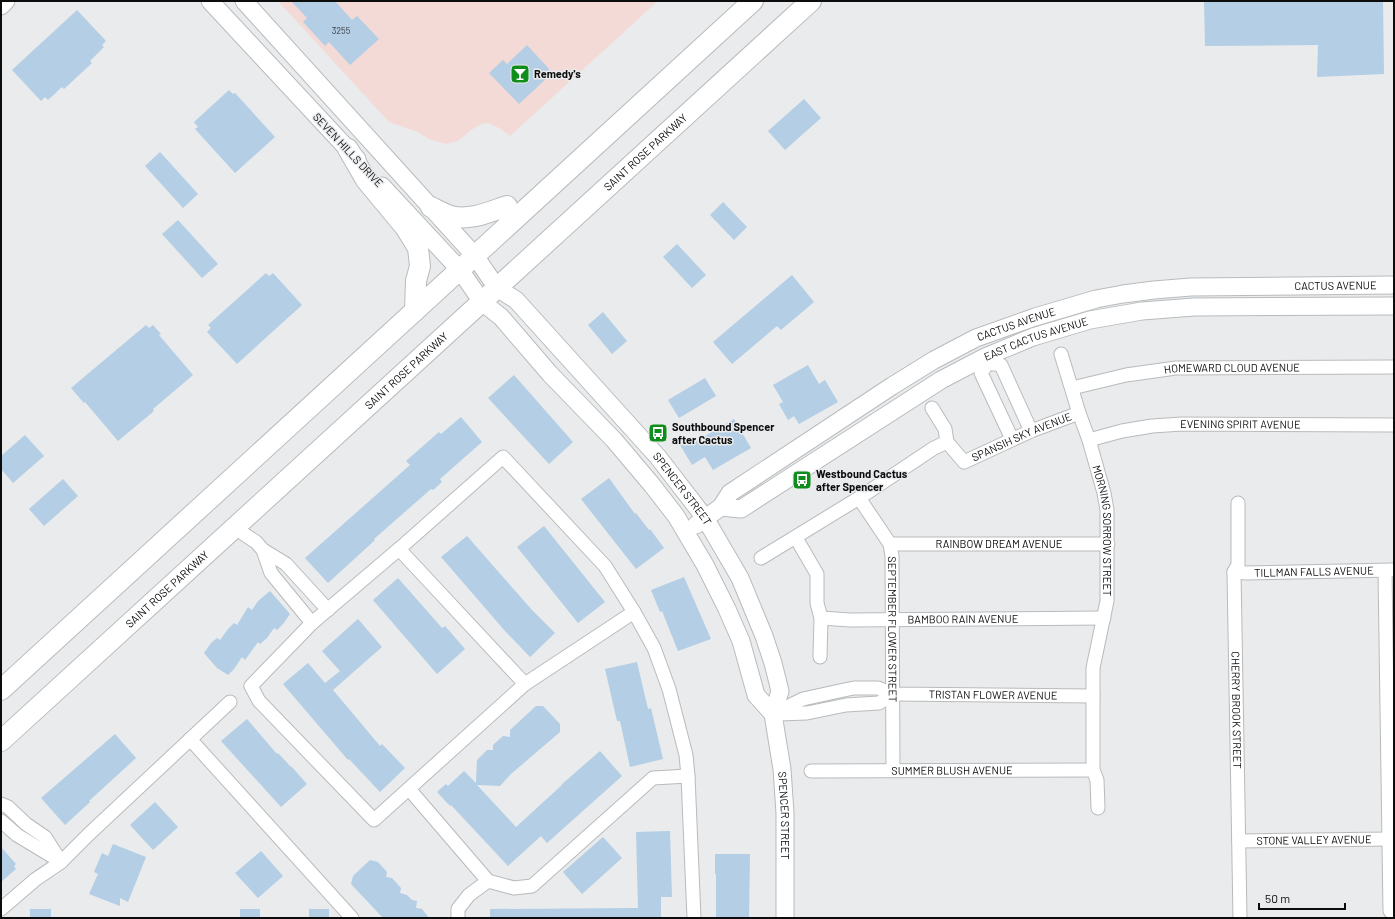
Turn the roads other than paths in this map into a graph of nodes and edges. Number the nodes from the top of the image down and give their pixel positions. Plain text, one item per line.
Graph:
1 (6, 1) edge
2 (210, 1) edge
3 (244, 1) edge
4 (753, 1) edge
5 (811, 1) edge
6 (1, 6) edge
7 (348, 149) junction
8 (431, 207) junction
9 (510, 223) junction
10 (475, 256) junction
11 (460, 270) junction
12 (1394, 285) edge
13 (497, 288) junction
14 (1154, 290) junction
15 (482, 302) junction
16 (1394, 306) edge
17 (415, 311) junction
18 (1046, 314) junction
19 (1090, 320) junction
20 (1060, 354) dead end
21 (986, 360) junction
22 (1394, 367) edge
23 (909, 375) junction
24 (1072, 388) junction
25 (932, 408) dead end
26 (855, 410) junction
27 (1079, 413) junction
28 (1394, 425) edge
29 (1031, 431) junction
30 (1012, 439) junction
31 (1089, 440) junction
32 (946, 442) junction
33 (812, 463) junction
34 (859, 498) junction
35 (1238, 503) dead end
36 (722, 507) junction
37 (696, 525) junction
38 (235, 528) junction
39 (796, 538) junction
40 (890, 544) junction
41 (1108, 544) junction
42 (399, 549) junction
43 (263, 550) junction
44 (762, 558) dead end
45 (1390, 570) edge
46 (1234, 572) junction
47 (328, 610) junction
48 (634, 612) junction
49 (821, 618) junction
50 (1104, 618) junction
51 (892, 620) junction
52 (312, 624) junction
53 (820, 657) dead end
54 (526, 684) junction
55 (1, 690) edge
56 (892, 694) junction
57 (1093, 696) junction
58 (230, 702) dead end
59 (773, 714) junction
60 (1391, 732) edge
61 (190, 740) junction
62 (1, 741) edge
63 (893, 770) junction
64 (1093, 770) junction
65 (811, 771) dead end
66 (688, 776) junction
67 (409, 789) junction
68 (1, 804) edge
69 (1098, 808) dead end
70 (1, 821) edge
71 (1389, 839) junction
72 (1239, 841) junction
73 (61, 862) junction
74 (488, 881) junction
75 (1, 909) edge
76 (1390, 910) dead end
77 (352, 918) edge
78 (458, 918) edge
79 (694, 918) edge
80 (785, 918) edge
81 (1240, 918) edge

1 - 6 main road
2 - 7 main road, SEVEN HILLS DRIVE
3 - 8 main road, SEVEN HILLS DRIVE
4 - 9 highway
5 - 13 highway, SAINT ROSE PARKWAY
7 - 11 main road, SEVEN HILLS DRIVE
7 - 17 highway
8 - 9 highway
8 - 10 main road, SEVEN HILLS DRIVE
9 - 10 highway
10 - 11 highway
10 - 13 main road, SEVEN HILLS DRIVE
11 - 15 main road, SEVEN HILLS DRIVE
11 - 17 highway
12 - 14 main road, CACTUS AVENUE
13 - 15 highway, SAINT ROSE PARKWAY
13 - 37 main road, SPENCER STREET
14 - 18 main road, CACTUS AVENUE
14 - 19 main road
15 - 37 main road, SPENCER STREET
15 - 38 highway, SAINT ROSE PARKWAY
16 - 19 main road, EAST CACTUS AVENUE
17 - 55 highway
18 - 21 main road
18 - 23 main road, CACTUS AVENUE
19 - 21 main road, EAST CACTUS AVENUE
20 - 24 street, MORNING SORROW STREET
21 - 23 main road
21 - 29 street
21 - 30 street
21 - 33 main road, EAST CACTUS AVENUE
22 - 24 street, HOMEWARD CLOUD AVENUE
23 - 26 main road, CACTUS AVENUE
24 - 27 street, MORNING SORROW STREET
25 - 32 street
26 - 33 main road
26 - 36 main road, CACTUS AVENUE
27 - 29 street, SPANSIH SKY AVENUE
27 - 31 street, MORNING SORROW STREET
28 - 31 street, EVENING SPIRIT AVENUE
29 - 30 street, SPANSIH SKY AVENUE
30 - 32 street, SPANSIH SKY AVENUE
31 - 41 street, MORNING SORROW STREET
32 - 34 street
33 - 36 main road, EAST CACTUS AVENUE
34 - 39 street
34 - 40 street, SEPTEMBER FLOWER STREET
35 - 46 street, CHERRY BROOK STREET
36 - 37 main road, CACTUS AVENUE
37 - 59 main road, SPENCER STREET
37 - 59 main road, SPENCER STREET
38 - 43 street
38 - 62 highway, SAINT ROSE PARKWAY
39 - 44 street
39 - 49 street
40 - 41 street, RAINBOW DREAM AVENUE
40 - 51 street, SEPTEMBER FLOWER STREET
41 - 50 street, MORNING SORROW STREET
42 - 47 street
42 - 48 street
42 - 54 street
43 - 47 street
43 - 52 street
45 - 46 street, TILLMAN FALLS AVENUE
45 - 60 street
46 - 72 street, CHERRY BROOK STREET
47 - 52 street
48 - 54 street
48 - 66 street
49 - 51 street, BAMBOO RAIN AVENUE
49 - 53 street
50 - 51 street, BAMBOO RAIN AVENUE
50 - 57 street, MORNING SORROW STREET
51 - 56 street, SEPTEMBER FLOWER STREET
52 - 67 street
54 - 67 street
56 - 57 street, TRISTAN FLOWER AVENUE
56 - 59 street, TRISTAN FLOWER AVENUE
56 - 63 street, SEPTEMBER FLOWER STREET
57 - 64 street, MORNING SORROW STREET
58 - 61 street
59 - 80 main road, SPENCER STREET
60 - 71 street
61 - 73 street
61 - 77 street
63 - 64 street, SUMMER BLUSH AVENUE
63 - 65 street, SUMMER BLUSH AVENUE
64 - 69 street, MORNING SORROW STREET
66 - 74 street
66 - 79 street
67 - 74 street
68 - 73 street
70 - 73 street
71 - 72 street, STONE VALLEY AVENUE
71 - 76 street
72 - 81 street, CHERRY BROOK STREET
73 - 75 street
74 - 78 street

